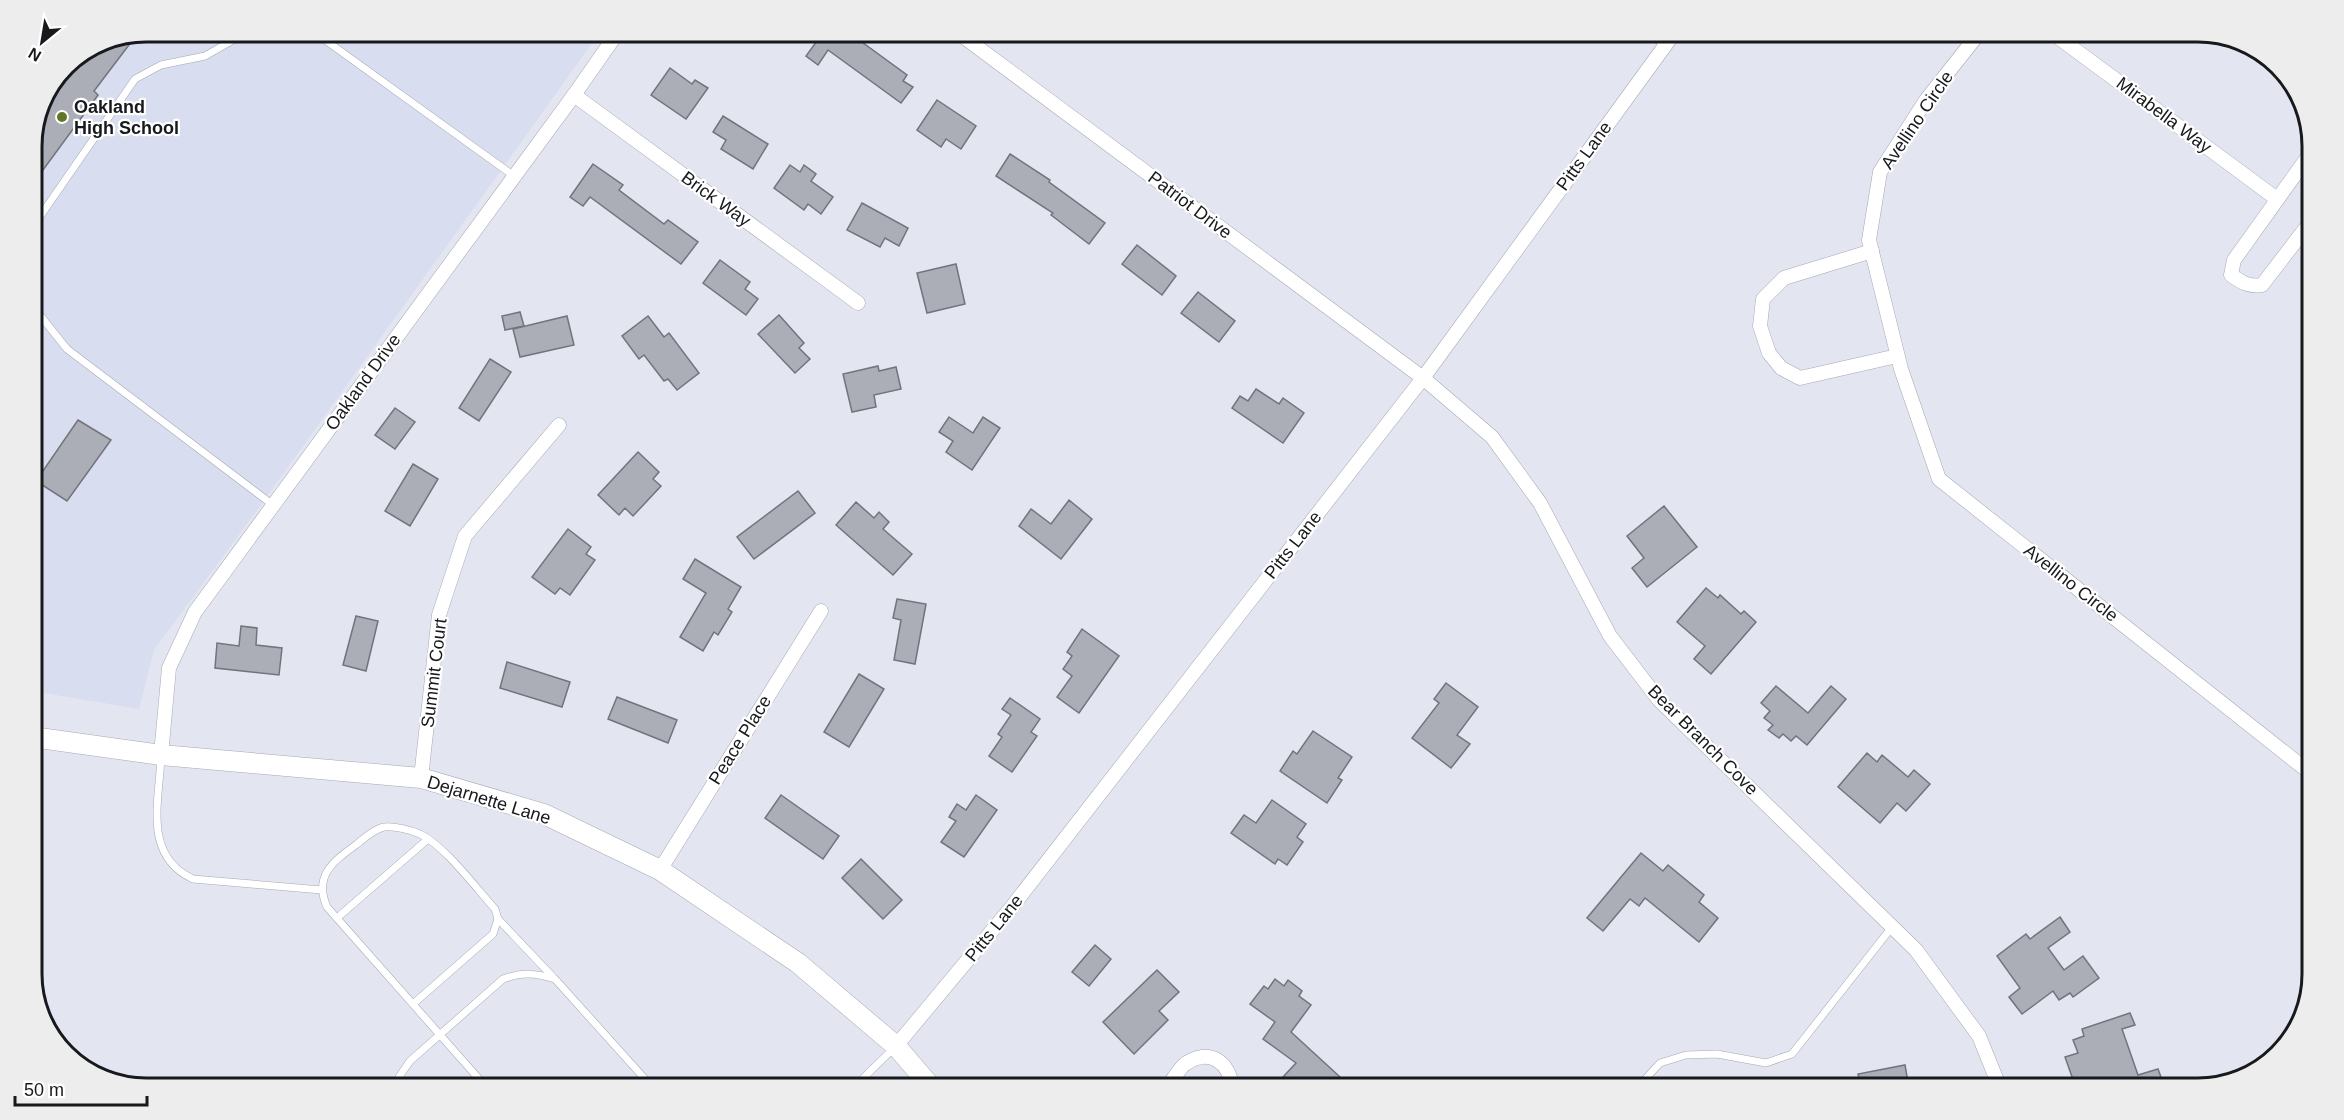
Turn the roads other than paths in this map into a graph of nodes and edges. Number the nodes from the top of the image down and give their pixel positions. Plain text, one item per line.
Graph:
1 (230, 42) edge
2 (328, 42) edge
3 (611, 42) edge
4 (970, 42) edge
5 (1667, 42) edge
6 (1972, 42) edge
7 (2065, 42) edge
8 (574, 95) junction
9 (2302, 165) edge
10 (514, 176) junction
11 (2277, 199) junction
12 (42, 214) edge
13 (2302, 233) edge
14 (1872, 251) junction
15 (858, 303) dead end
16 (42, 318) edge
17 (1897, 356) junction
18 (1423, 378) junction
19 (559, 425) dead end
20 (273, 505) junction
21 (820, 611) dead end
22 (42, 738) edge
23 (161, 755) junction
24 (2302, 761) edge
25 (421, 778) junction
26 (428, 839) junction
27 (660, 870) junction
28 (322, 890) junction
29 (337, 918) junction
30 (498, 919) junction
31 (1892, 927) junction
32 (555, 979) junction
33 (413, 1004) junction
34 (440, 1034) junction
35 (896, 1046) junction
36 (399, 1078) edge
37 (478, 1078) edge
38 (643, 1078) edge
39 (864, 1078) edge
40 (923, 1078) edge
41 (1174, 1078) edge
42 (1231, 1078) edge
43 (1647, 1078) edge
44 (1996, 1078) edge

1 - 12 lane
2 - 10 lane
3 - 8 street, Oakland Drive
4 - 18 street, Patriot Drive
5 - 18 street, Pitts Lane
6 - 14 street, Avellino Circle
7 - 11 street, Mirabella Way
8 - 10 street, Oakland Drive
8 - 15 street, Brick Way
9 - 11 street
10 - 20 street, Oakland Drive
11 - 13 street
14 - 17 street, Avellino Circle
14 - 17 street
16 - 20 lane
17 - 24 street, Avellino Circle
18 - 31 street, Bear Branch Cove
18 - 35 street, Pitts Lane
19 - 25 street, Summit Court
20 - 23 street, Oakland Drive
21 - 27 street, Peace Place
22 - 23 main road, Dejarnette Lane
23 - 25 main road, Dejarnette Lane
23 - 28 lane
25 - 27 main road, Dejarnette Lane
26 - 28 lane
26 - 29 lane
26 - 30 lane
27 - 35 main road, Dejarnette Lane
28 - 29 lane
29 - 33 lane
30 - 32 lane
30 - 33 lane
31 - 43 lane
31 - 44 street, Bear Branch Cove
32 - 34 lane
32 - 38 lane
33 - 34 lane
34 - 36 lane
34 - 37 lane
35 - 39 lane
35 - 40 main road, Dejarnette Lane
41 - 42 street

